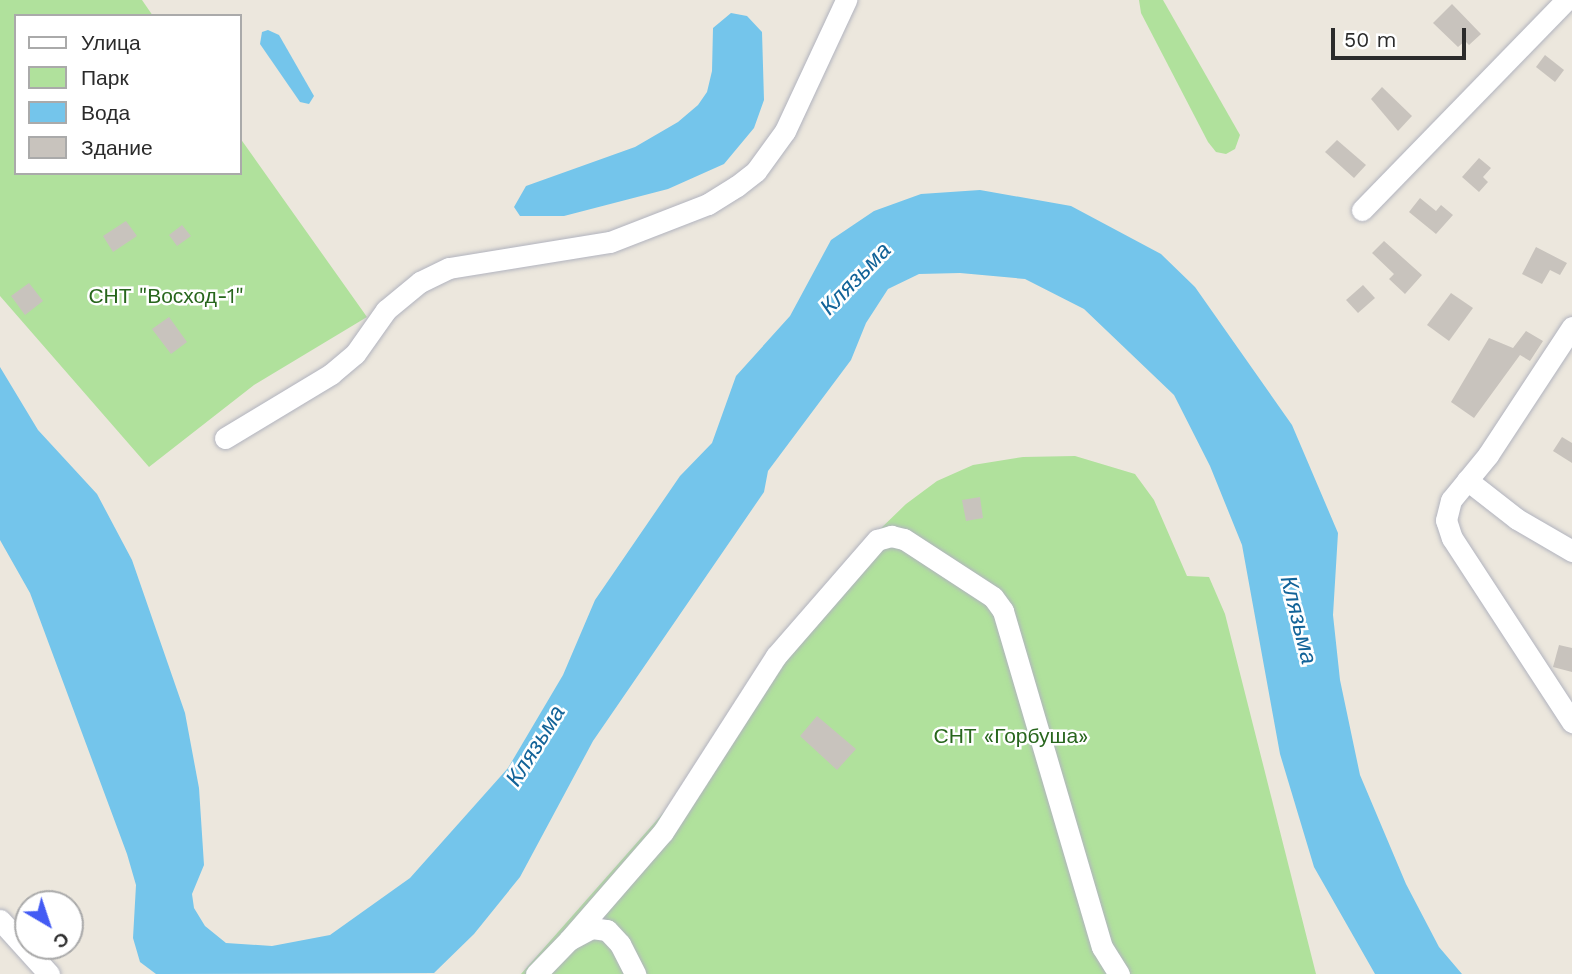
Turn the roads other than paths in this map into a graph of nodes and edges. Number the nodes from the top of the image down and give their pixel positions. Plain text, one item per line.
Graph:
1 (846, 0) edge
2 (1566, 0) edge
3 (1362, 211) dead end
4 (1572, 327) edge
5 (225, 438) dead end
6 (1467, 480) junction
7 (1572, 551) edge
8 (1572, 722) edge
9 (0, 920) edge
10 (569, 940) junction
11 (49, 974) edge
12 (536, 974) edge
13 (635, 974) edge
14 (1119, 974) edge

1 - 5 street
2 - 3 street
4 - 6 street
6 - 7 street
6 - 8 street
9 - 11 street
10 - 12 street
10 - 13 street
10 - 14 street

